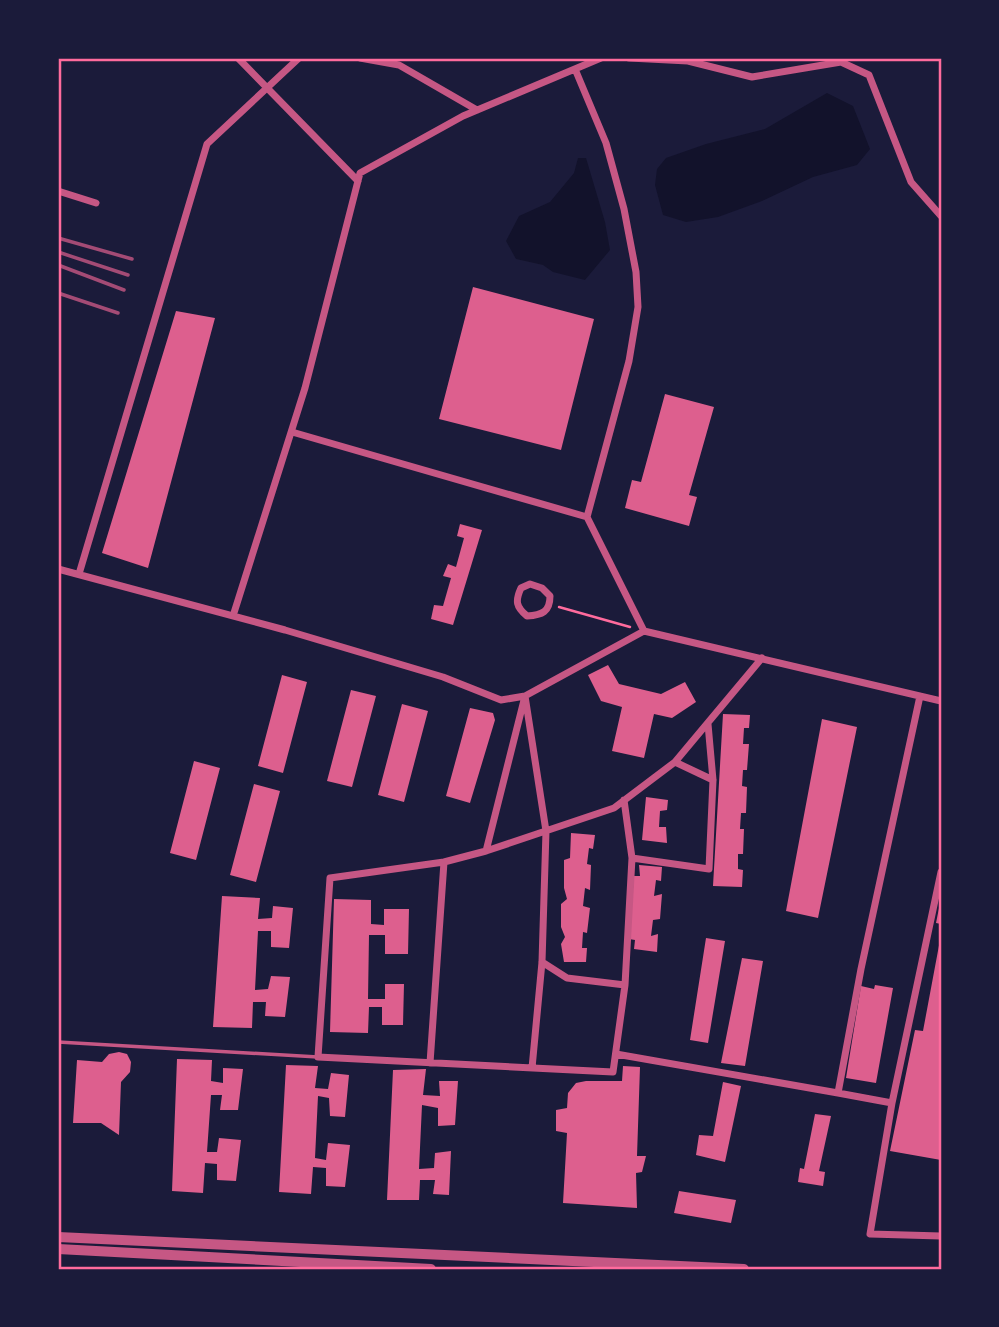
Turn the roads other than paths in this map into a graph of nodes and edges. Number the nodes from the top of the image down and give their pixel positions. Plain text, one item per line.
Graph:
1 (238, 58) edge
2 (299, 58) edge
3 (360, 58) edge
4 (601, 58) edge
5 (629, 58) edge
6 (575, 69) junction
7 (268, 87) junction
8 (477, 110) junction
9 (358, 181) junction
10 (58, 191) edge
11 (96, 202) dead end
12 (941, 216) edge
13 (292, 432) junction
14 (587, 517) junction
15 (58, 569) edge
16 (79, 574) junction
17 (550, 605) joint
18 (233, 616) junction
19 (644, 631) junction
20 (762, 658) junction
21 (526, 696) junction
22 (920, 696) junction
23 (941, 701) edge
24 (708, 724) junction
25 (675, 762) junction
26 (713, 780) junction
27 (624, 800) junction
28 (546, 831) junction
29 (486, 851) junction
30 (632, 858) junction
31 (444, 862) junction
32 (941, 872) edge
33 (542, 962) junction
34 (625, 985) junction
35 (58, 1042) edge
36 (616, 1054) junction
37 (318, 1058) junction
38 (430, 1063) junction
39 (532, 1068) junction
40 (838, 1093) junction
41 (892, 1102) junction
42 (941, 1236) edge
43 (58, 1237) edge
44 (58, 1250) edge
45 (431, 1269) edge
46 (744, 1269) edge

1 - 7 street
2 - 7 street
3 - 8 street
4 - 6 street
5 - 12 street
6 - 8 street
6 - 14 street
7 - 9 street
7 - 16 street
8 - 9 street
9 - 13 street
10 - 11 street
13 - 14 street
13 - 18 street
14 - 19 street
15 - 16 street
16 - 18 street
17 - 17 street
18 - 21 street
19 - 20 street
19 - 21 street
20 - 22 street
20 - 24 street
21 - 28 street
21 - 29 street
22 - 23 street
22 - 40 street
24 - 25 street
24 - 26 street
25 - 26 street
25 - 27 street
26 - 30 street
27 - 28 street
27 - 30 street
28 - 29 street
28 - 33 street
29 - 31 street
30 - 34 street
31 - 37 street
31 - 38 street
32 - 41 street
33 - 34 street
33 - 39 street
34 - 36 street
35 - 37 lane
36 - 39 street
36 - 40 street
37 - 38 street
38 - 39 street
40 - 41 street
41 - 42 street
43 - 46 street
44 - 45 street

